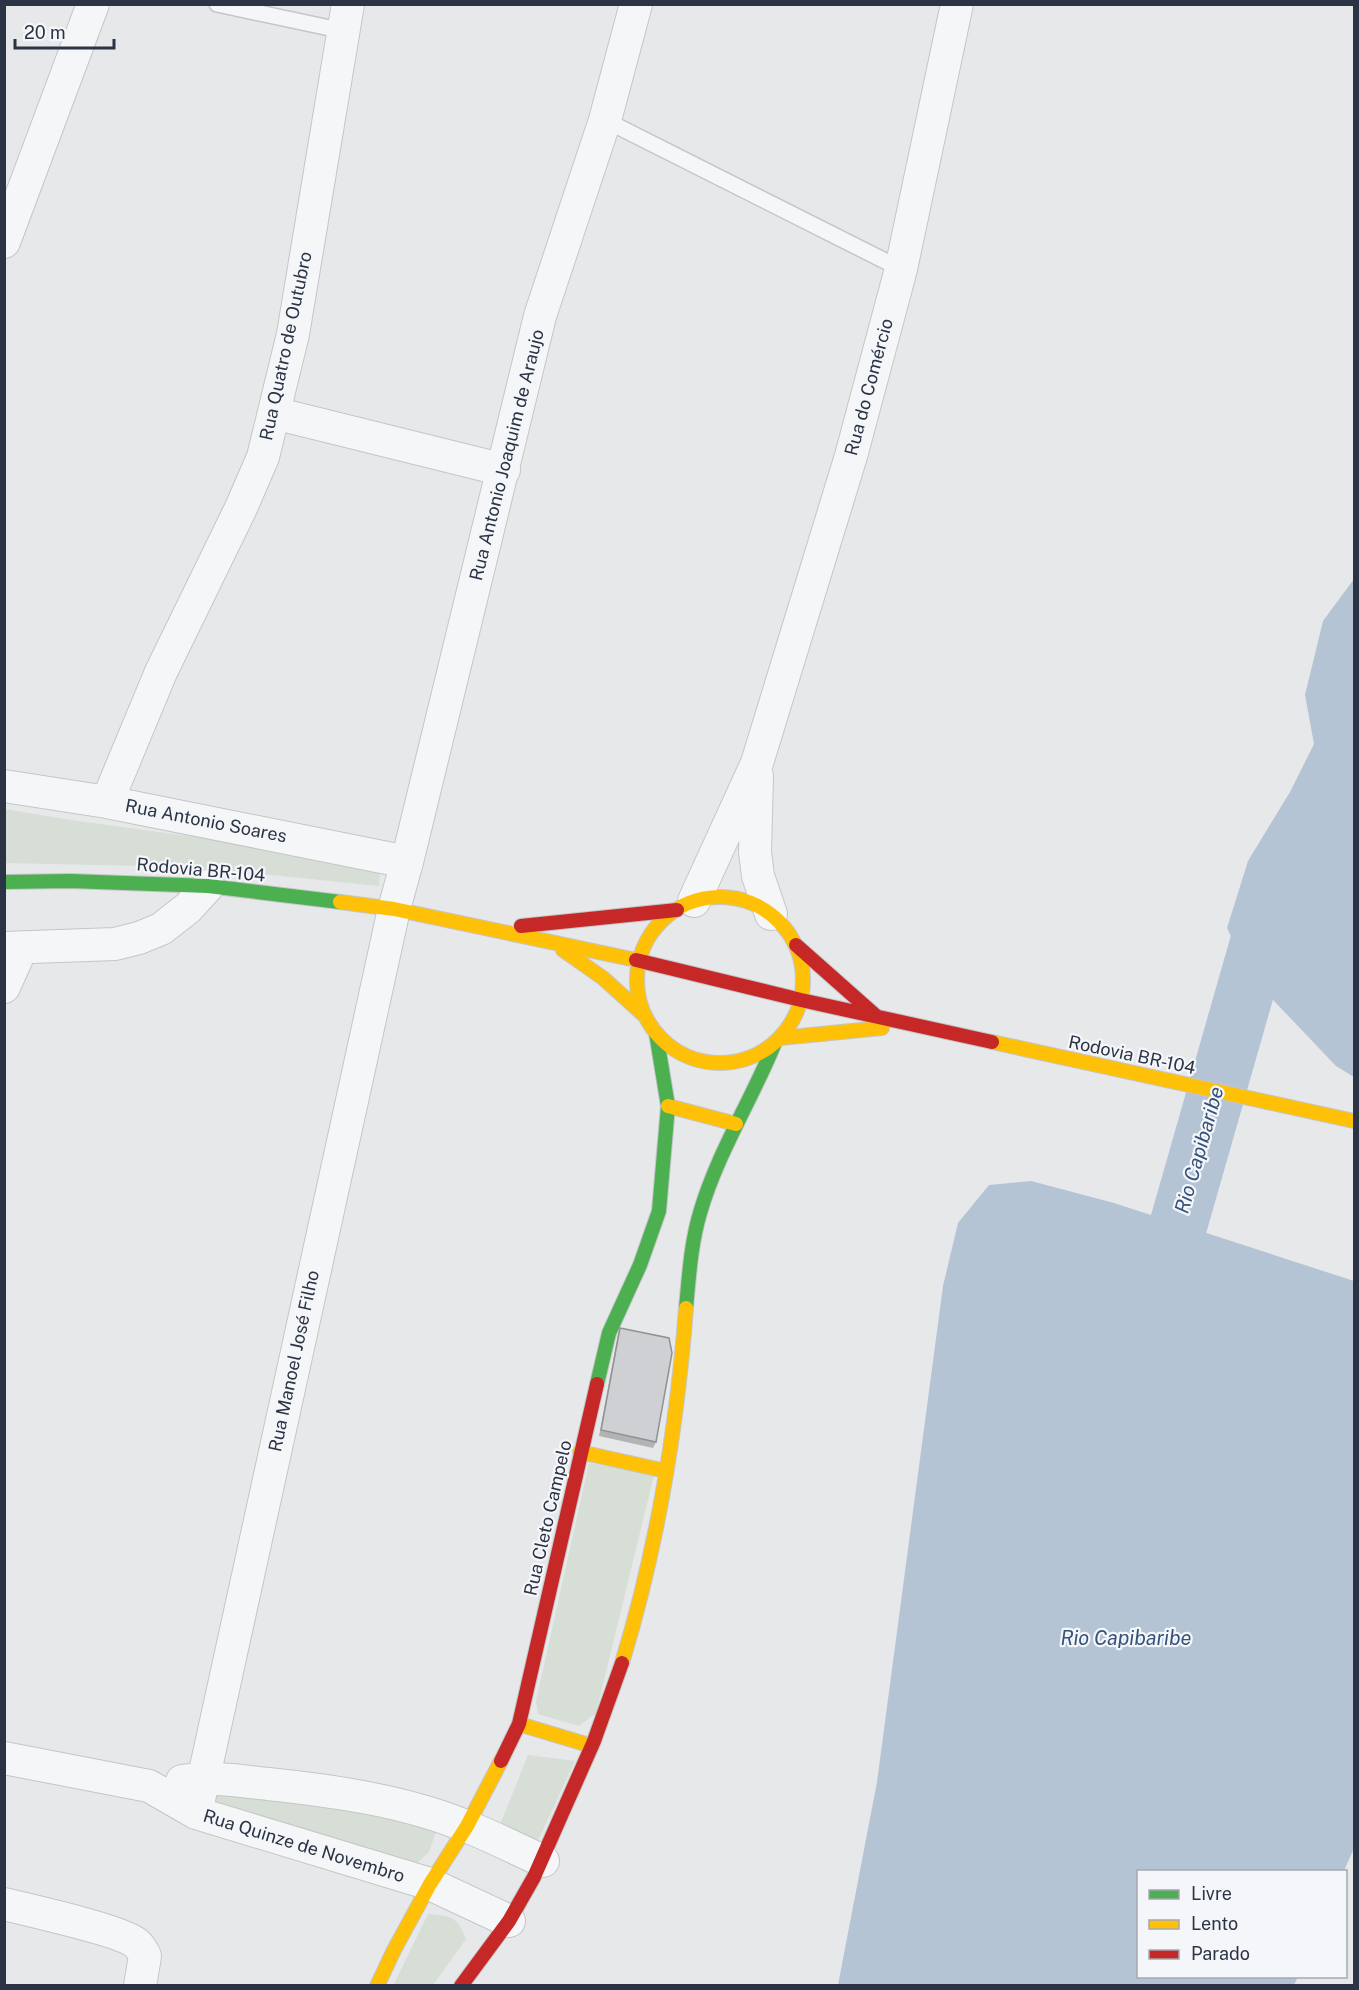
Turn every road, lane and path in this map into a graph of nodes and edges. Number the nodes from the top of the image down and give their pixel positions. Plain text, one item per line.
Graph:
1 (93, 4) edge
2 (216, 4) edge
3 (636, 4) edge
4 (957, 4) edge
5 (346, 18) edge
6 (605, 120) junction
7 (4, 242) edge
8 (901, 269) junction
9 (274, 413) junction
10 (504, 470) junction
11 (757, 763) junction
12 (4, 786) edge
13 (107, 802) junction
14 (407, 862) junction
15 (4, 882) edge
16 (208, 886) junction
17 (686, 905) junction
18 (393, 909) junction
19 (771, 914) junction
20 (493, 929) junction
21 (549, 941) junction
22 (796, 945) junction
23 (13, 949) edge
24 (640, 961) junction
25 (4, 987) edge
26 (801, 1000) junction
27 (645, 1016) junction
28 (876, 1017) junction
29 (914, 1025) junction
30 (656, 1033) junction
31 (777, 1042) junction
32 (668, 1106) junction
33 (1354, 1121) edge
34 (736, 1124) junction
35 (580, 1452) junction
36 (666, 1471) junction
37 (519, 1724) junction
38 (592, 1746) junction
39 (4, 1758) edge
40 (203, 1778) junction
41 (149, 1786) junction
42 (196, 1814) junction
43 (467, 1826) junction
44 (543, 1861) junction
45 (430, 1884) junction
46 (4, 1904) edge
47 (509, 1921) junction
48 (142, 1971) edge
49 (377, 1986) edge
50 (460, 1986) edge

1 - 7 street
2 - 5 lane
3 - 6 street, Rua Antonio Joaquim de Araujo
4 - 8 street, Rua do Comércio
5 - 9 street, Rua Quatro de Outubro
6 - 8 lane
6 - 10 street, Rua Antonio Joaquim de Araujo
8 - 11 street, Rua do Comércio
9 - 10 street
9 - 13 street, Rua Quatro de Outubro
10 - 14 street, Rua Antonio Joaquim de Araujo
11 - 17 street
11 - 19 street
12 - 13 street, Rua Antonio Soares
13 - 14 street, Rua Antonio Soares
14 - 18 street, Rua Antonio Joaquim de Araujo
15 - 16 main road, Rodovia BR-104
16 - 18 main road, Rodovia BR-104
16 - 23 street
17 - 19 main road
17 - 20 main road
17 - 24 main road
18 - 20 main road, Rodovia BR-104
18 - 40 street, Rua Manoel José Filho
19 - 22 main road
20 - 21 main road, Rodovia BR-104
21 - 24 main road, Rodovia BR-104
21 - 27 main road
22 - 26 main road
22 - 28 main road
23 - 25 street
24 - 26 main road
24 - 27 main road
26 - 28 main road, Rodovia BR-104
26 - 31 main road
27 - 30 main road
28 - 29 main road, Rodovia BR-104
29 - 31 main road
29 - 33 main road, Rodovia BR-104
30 - 31 main road
30 - 32 main road, Rua Cleto Campelo
31 - 34 main road
32 - 34 main road
32 - 35 main road, Rua Cleto Campelo
34 - 36 main road
35 - 36 main road
35 - 37 main road, Rua Cleto Campelo
36 - 38 main road
37 - 38 main road
37 - 43 main road, Rua Cleto Campelo
38 - 44 main road
39 - 41 street, Rua Quinze de Novembro
40 - 41 street, Rua Quinze de Novembro
40 - 42 street, Rua Manoel José Filho
40 - 43 street, Rua Quinze de Novembro
41 - 42 street, Rua Quinze de Novembro
42 - 45 street, Rua Quinze de Novembro
43 - 44 street, Rua Quinze de Novembro
43 - 45 main road, Rua Cleto Campelo
44 - 47 main road
45 - 47 street, Rua Quinze de Novembro
45 - 49 main road, Rua Cleto Campelo
46 - 48 street
47 - 50 main road

